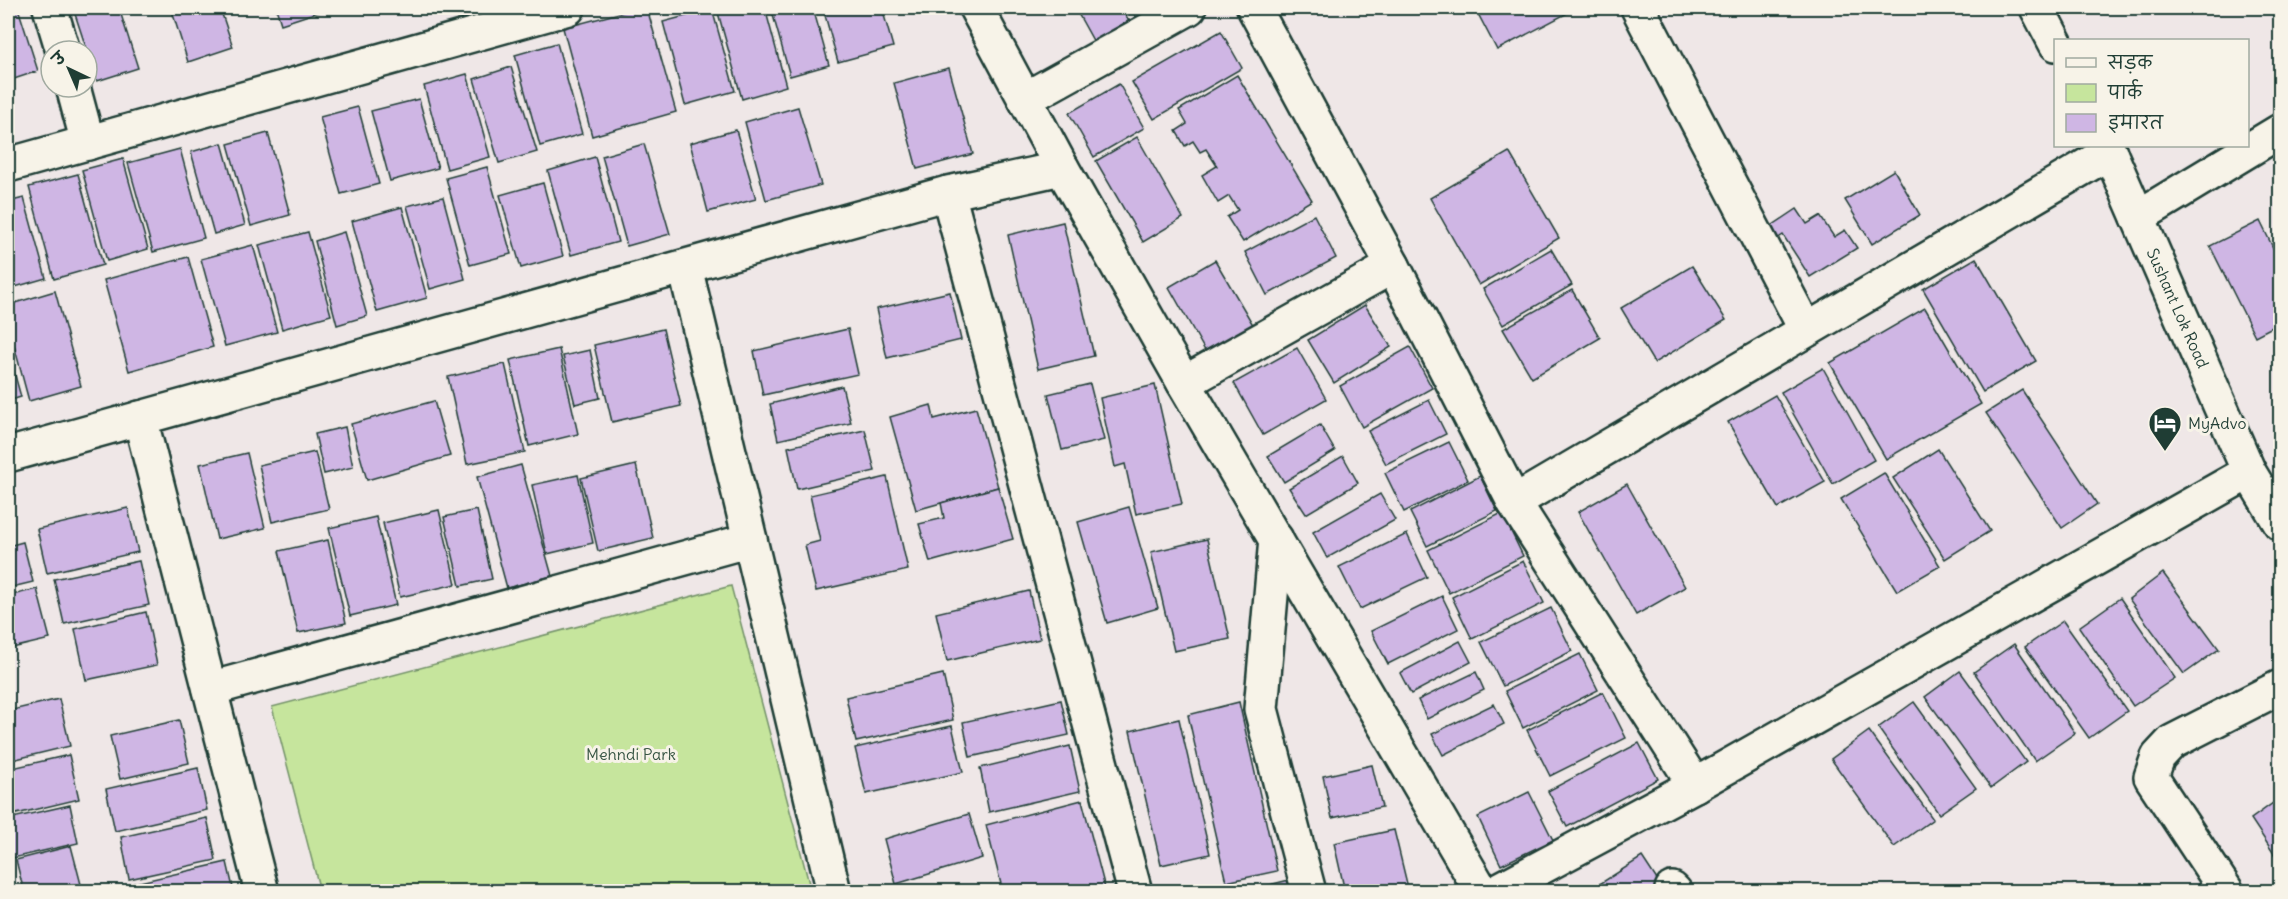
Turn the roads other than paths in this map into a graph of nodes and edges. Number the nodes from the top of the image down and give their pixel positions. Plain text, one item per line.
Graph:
1 (50, 8) edge
2 (568, 8) edge
3 (976, 8) edge
4 (1189, 8) edge
5 (1254, 8) edge
6 (1638, 8) edge
7 (2037, 8) edge
8 (59, 39) edge
9 (2054, 42) edge
10 (76, 99) edge
11 (1025, 99) junction
12 (2280, 131) edge
13 (88, 143) junction
14 (2108, 149) edge
15 (8, 165) edge
16 (1062, 168) junction
17 (948, 193) junction
18 (2138, 217) junction
19 (1393, 266) junction
20 (685, 267) junction
21 (1806, 330) junction
22 (1184, 384) junction
23 (140, 418) junction
24 (8, 455) edge
25 (2249, 472) junction
26 (1514, 502) junction
27 (2280, 523) edge
28 (1276, 539) junction
29 (750, 540) junction
30 (2280, 687) edge
31 (210, 689) junction
32 (1695, 785) junction
33 (262, 891) edge
34 (834, 891) edge
35 (1135, 891) edge
36 (1309, 891) edge
37 (1482, 891) edge
38 (1496, 891) edge
39 (2227, 891) edge

1 - 8 street
2 - 13 street
3 - 11 street
4 - 11 street
5 - 19 street
6 - 21 street
7 - 9 street
10 - 13 street
11 - 16 street
12 - 18 street
13 - 15 street
14 - 18 street, Sushant Lok Road
14 - 21 street
16 - 17 street
16 - 22 street
17 - 20 street
17 - 35 street
18 - 25 street, Sushant Lok Road
19 - 22 street
19 - 26 street
20 - 23 street
20 - 29 street
21 - 26 street
22 - 28 street
23 - 24 street
23 - 31 street
25 - 27 street, Sushant Lok Road
25 - 32 street
26 - 32 street
28 - 36 street
28 - 37 street
29 - 31 street
29 - 34 street
30 - 39 street
31 - 33 street
32 - 38 street

